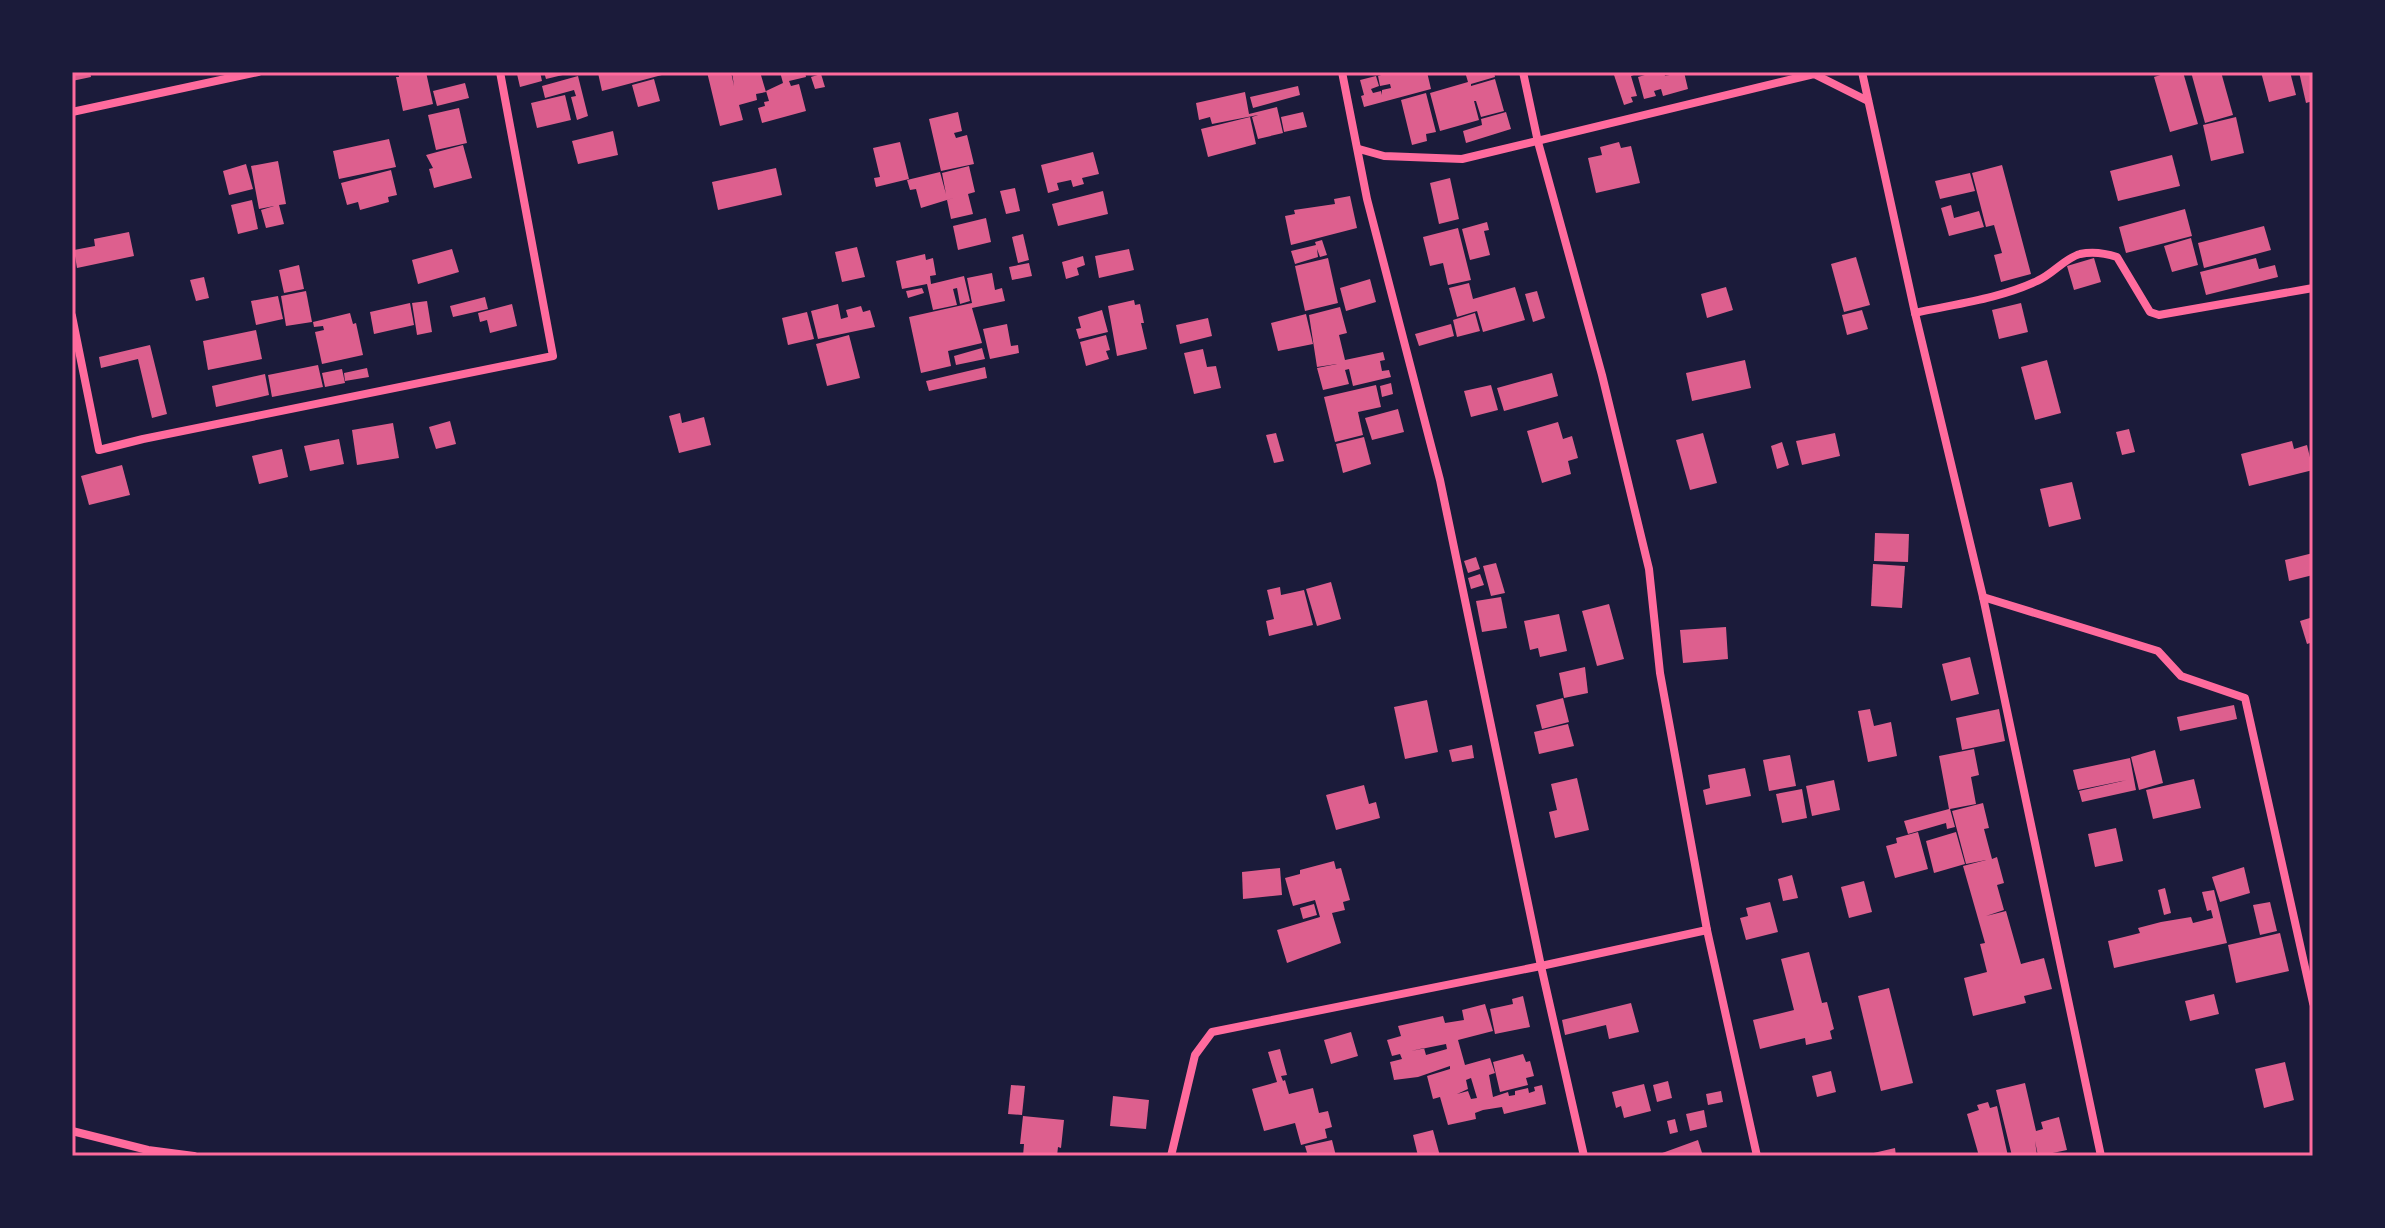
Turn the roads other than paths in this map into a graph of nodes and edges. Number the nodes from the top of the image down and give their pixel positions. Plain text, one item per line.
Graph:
1 (258, 72) edge
2 (500, 72) edge
3 (1342, 72) edge
4 (1523, 72) edge
5 (1862, 72) edge
6 (1868, 101) junction
7 (72, 112) edge
8 (1538, 142) junction
9 (1359, 149) junction
10 (2313, 288) edge
11 (1915, 313) junction
12 (72, 316) edge
13 (1983, 597) junction
14 (1707, 930) junction
15 (1541, 966) junction
16 (2313, 1003) edge
17 (72, 1131) edge
18 (128, 1145) junction
19 (127, 1156) edge
20 (194, 1156) edge
21 (1171, 1156) edge
22 (1584, 1156) edge
23 (1757, 1156) edge
24 (2101, 1156) edge

1 - 7 street
2 - 12 street
3 - 9 street
4 - 8 street
5 - 6 street
6 - 8 street
6 - 11 street
8 - 9 street
8 - 14 street
9 - 15 street
10 - 11 street
11 - 13 street
13 - 16 street
13 - 24 street
14 - 15 street
14 - 23 street
15 - 21 street
15 - 22 street
17 - 18 street
18 - 19 street
18 - 20 street

